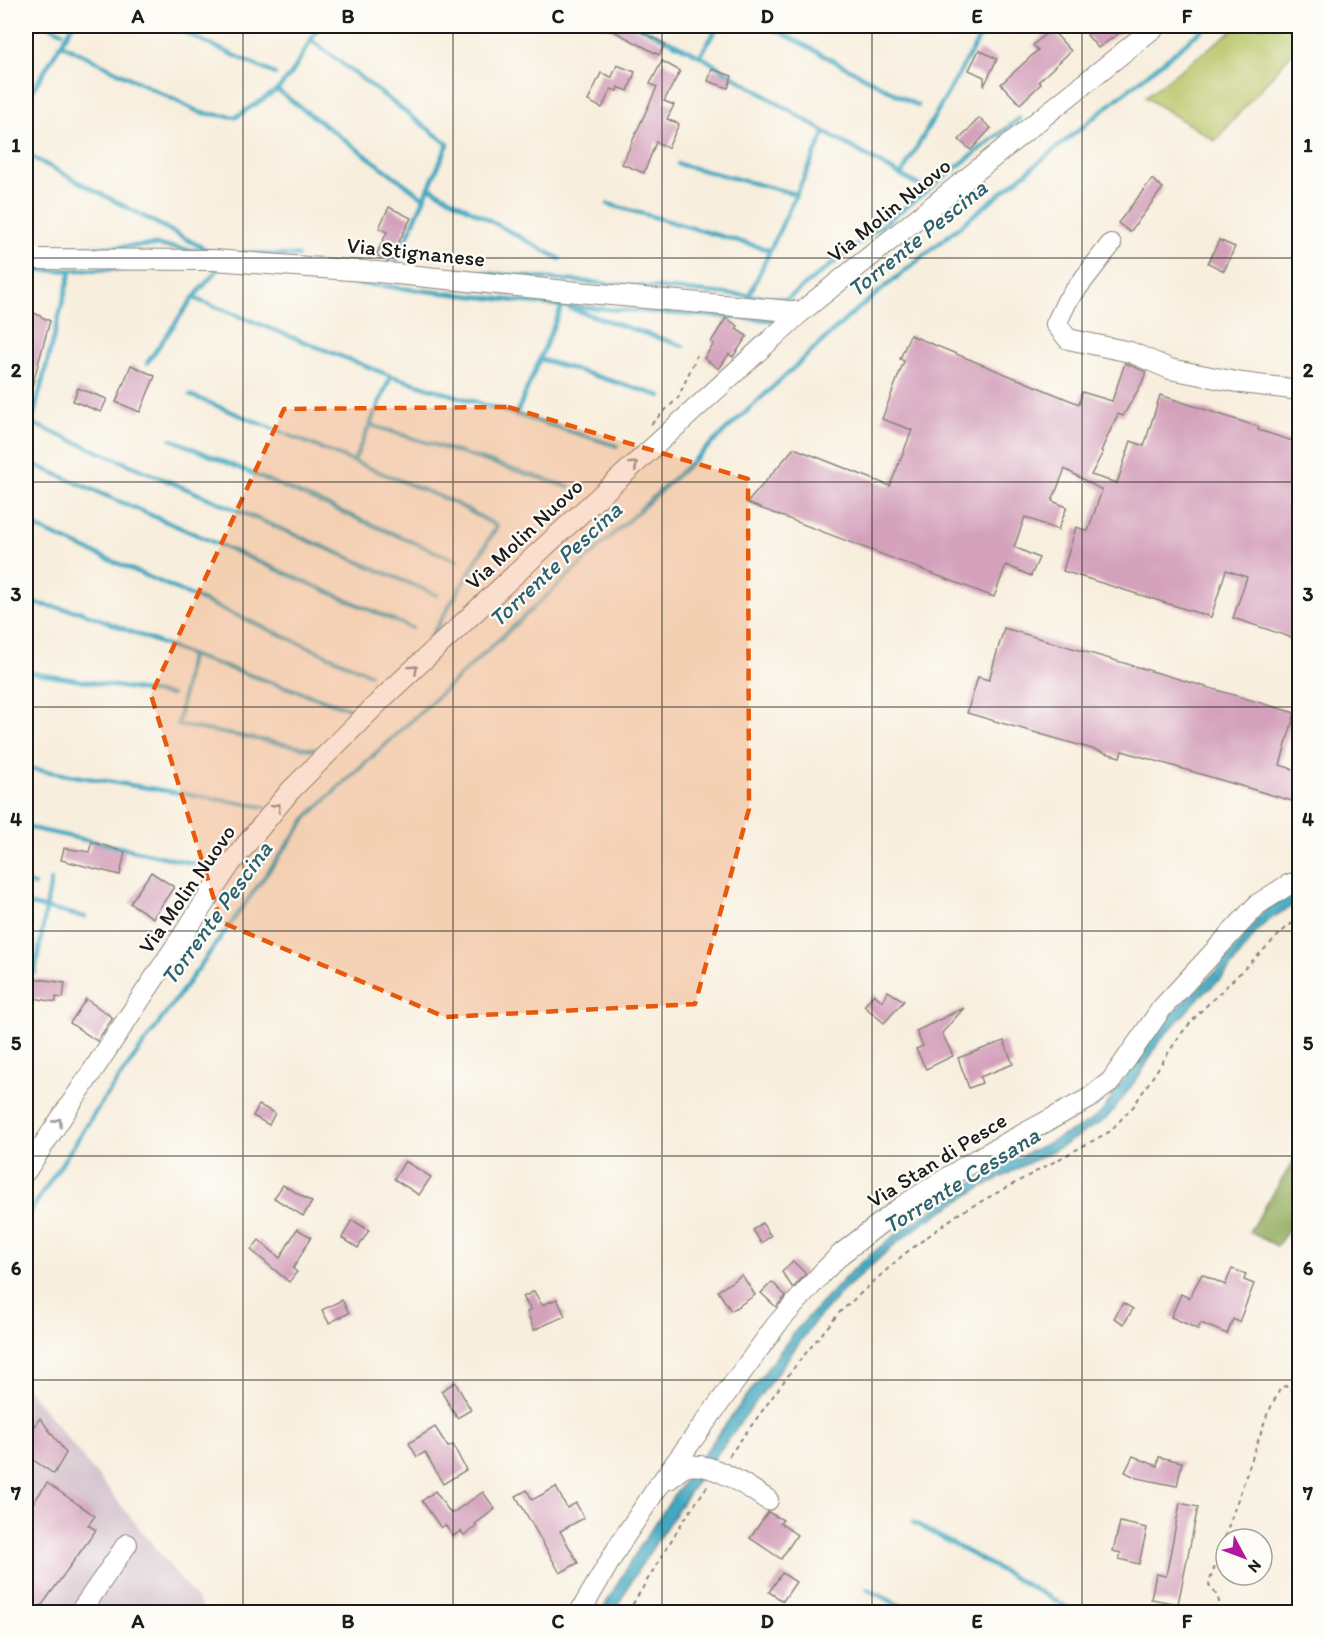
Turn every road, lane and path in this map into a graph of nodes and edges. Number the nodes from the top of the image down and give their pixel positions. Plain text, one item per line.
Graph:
1 (1156, 26) edge
2 (1111, 244) dead end
3 (26, 259) edge
4 (801, 312) junction
5 (1299, 390) edge
6 (1299, 881) edge
7 (1299, 919) edge
8 (26, 1171) edge
9 (1299, 1394) edge
10 (718, 1471) junction
11 (656, 1491) junction
12 (768, 1500) dead end
13 (127, 1544) dead end
14 (80, 1612) edge
15 (580, 1612) edge
16 (628, 1612) edge
17 (1219, 1612) edge

1 - 4 street, Via Molin Nuovo
2 - 5 street
3 - 4 street, Via Stignanese
8 -> 4 street, Via Molin Nuovo
6 - 11 street, Via Stan di Pesce
7 - 10 path
9 - 17 path
10 - 11 street
10 - 12 street
10 - 16 path
11 - 15 street, Via Stan di Pesce
13 - 14 street

